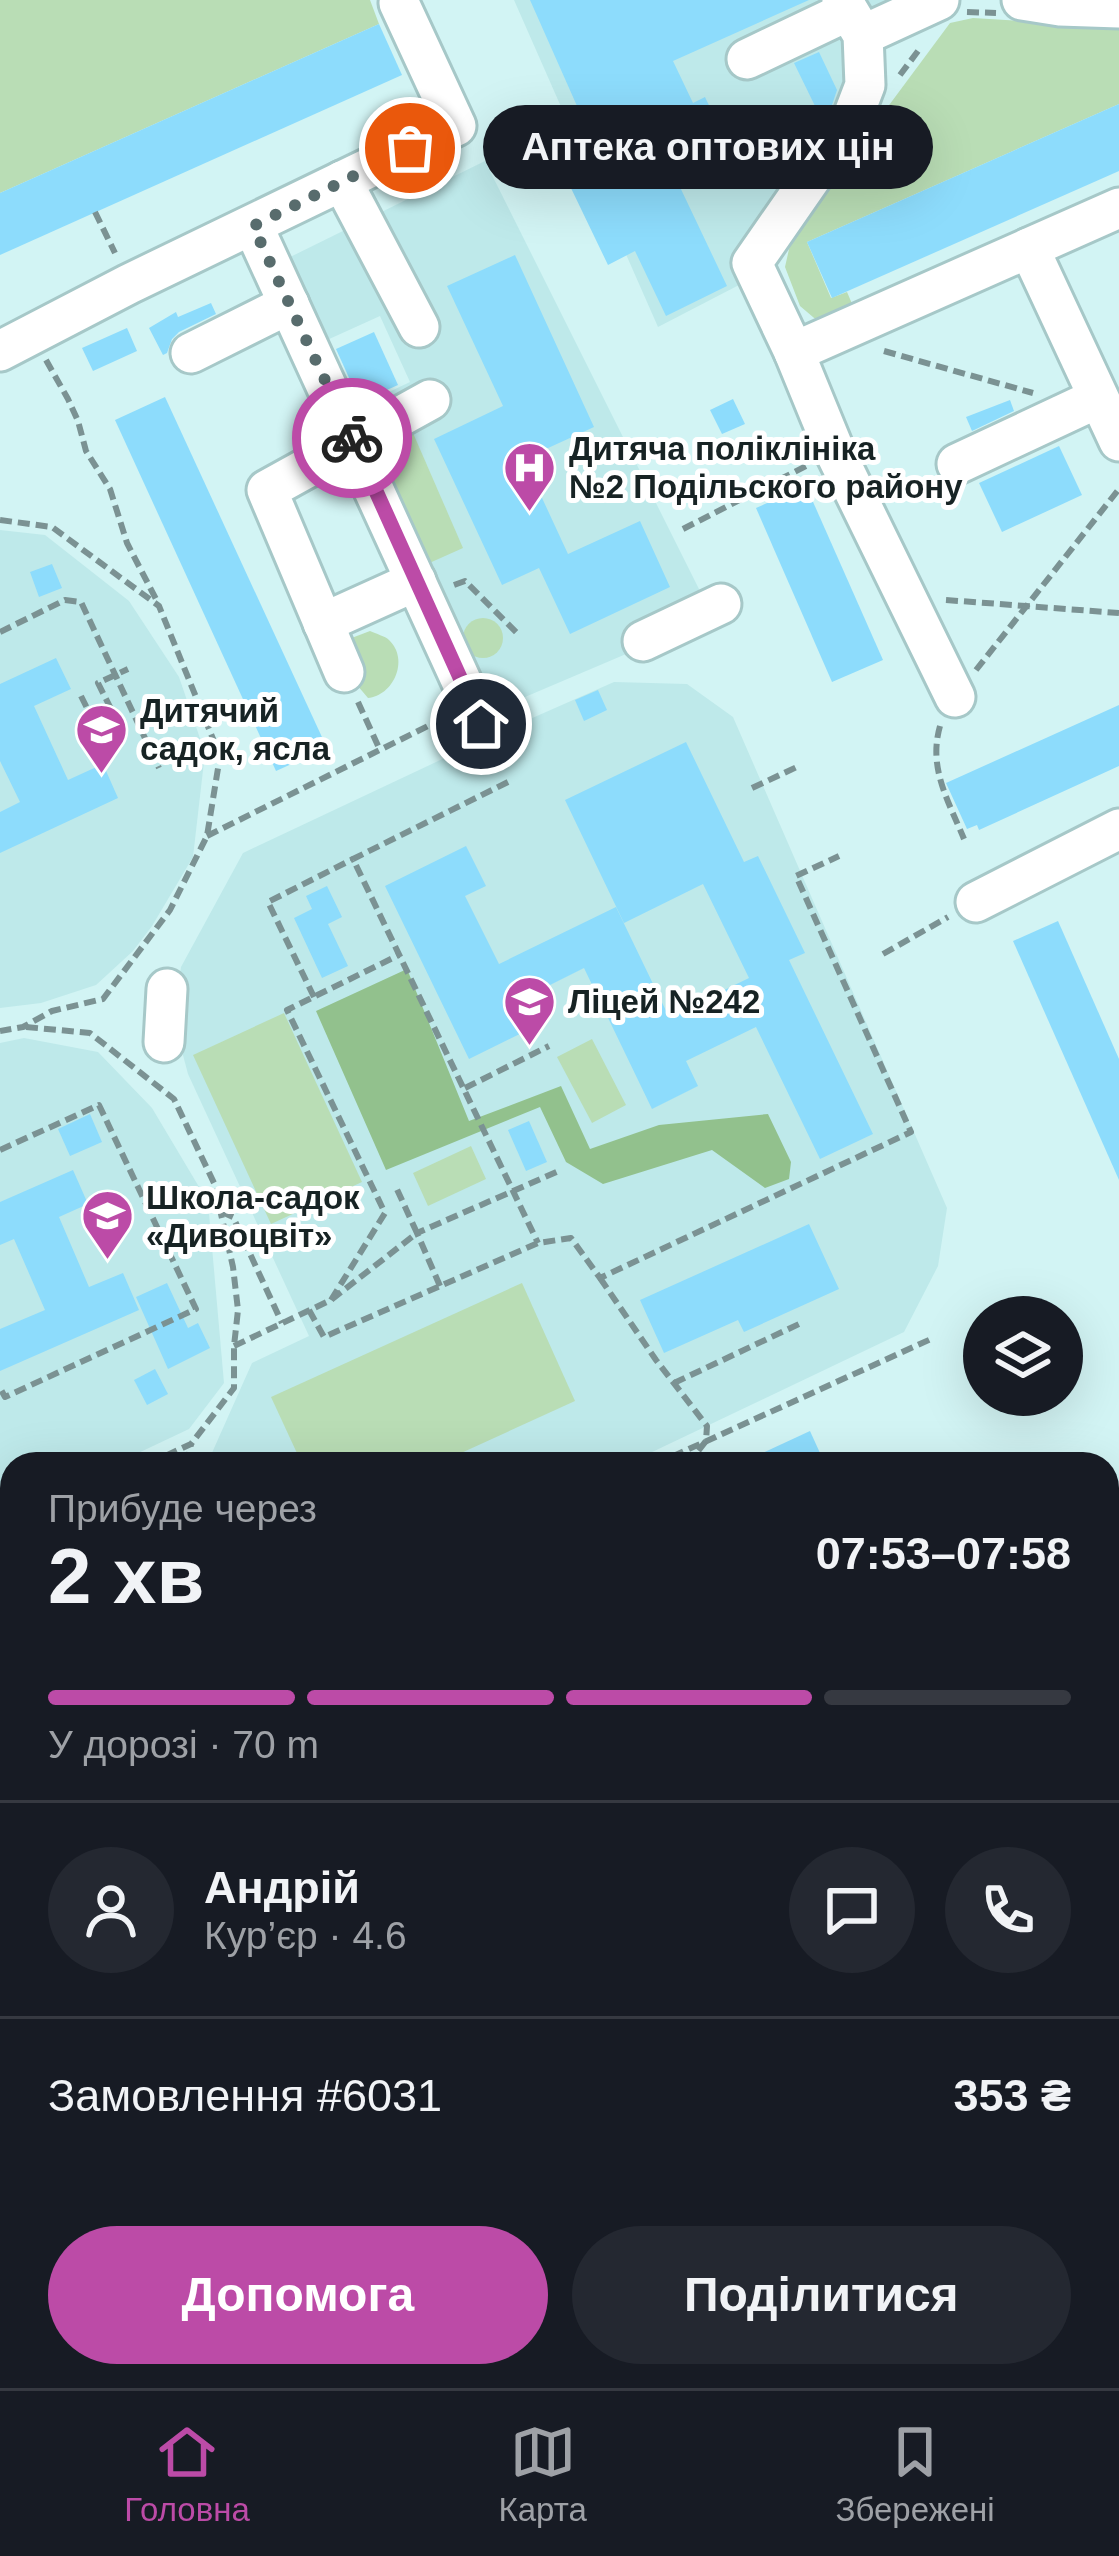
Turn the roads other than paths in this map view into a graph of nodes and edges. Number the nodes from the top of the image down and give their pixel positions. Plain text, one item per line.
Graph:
1 (399, 3) dead end
2 (950, 6) edge
3 (1012, 7) edge
4 (1119, 8) edge
5 (851, 15) edge
6 (747, 59) dead end
7 (342, 182) junction
8 (1119, 208) edge
9 (253, 226) junction
10 (1029, 248) junction
11 (289, 304) junction
12 (418, 327) dead end
13 (15, 343) edge
14 (794, 352) junction
15 (191, 353) dead end
16 (430, 400) dead end
17 (1088, 402) junction
18 (353, 441) junction
19 (1119, 441) edge
20 (957, 464) dead end
21 (419, 588) junction
22 (721, 604) dead end
23 (323, 623) junction
24 (644, 640) dead end
25 (344, 672) road end
26 (955, 697) road end
27 (477, 714) road end
28 (1119, 830) edge
29 (976, 902) road end
30 (167, 989) dead end
31 (164, 1042) dead end

1 - 7 street
2 - 5 street
3 - 4 street
5 - 6 street
5 - 14 street
7 - 9 street
7 - 12 street
8 - 10 street
9 - 11 street
9 - 13 street
10 - 14 street
10 - 17 street
11 - 15 street
11 - 18 street
14 - 26 street
16 - 18 street
17 - 19 street
17 - 20 street
18 - 21 street
18 - 23 street
21 - 23 street
21 - 27 street
22 - 24 street
23 - 25 street
28 - 29 street
30 - 31 street

